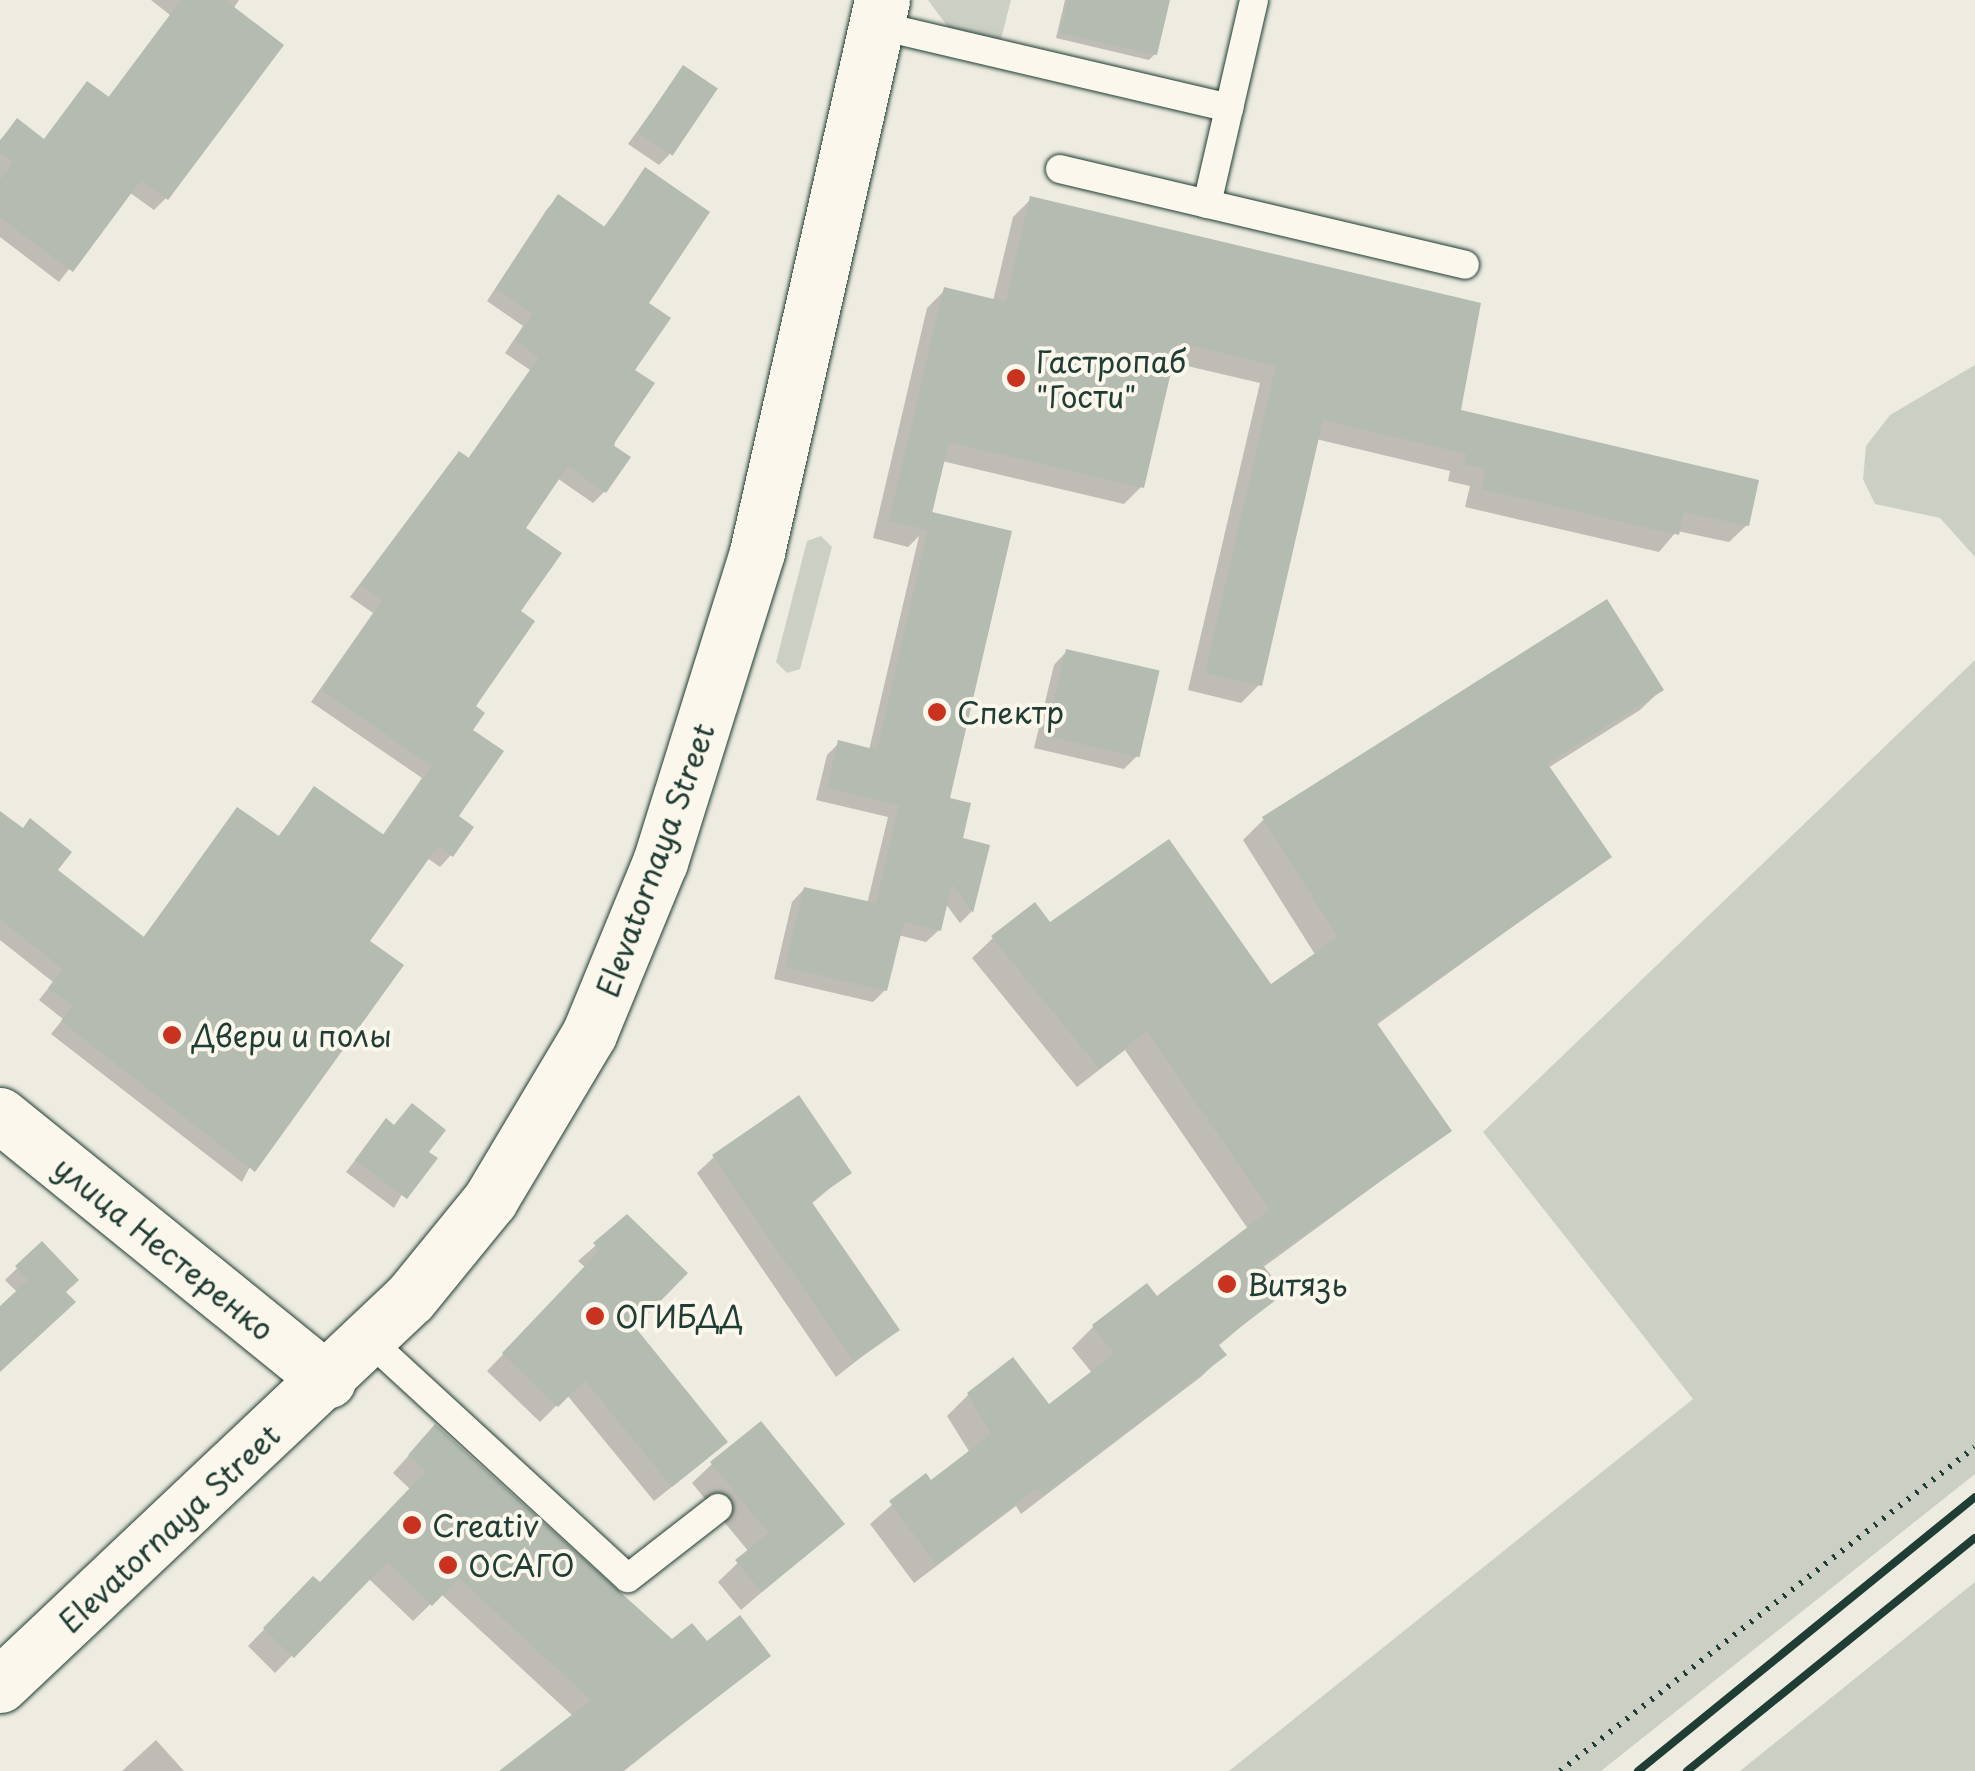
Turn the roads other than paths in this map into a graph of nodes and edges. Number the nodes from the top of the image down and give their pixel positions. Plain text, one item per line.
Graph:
1 (1254, 0) edge
2 (879, 12) edge
3 (1229, 108) junction
4 (1060, 169) dead end
5 (1207, 204) junction
6 (1464, 264) dead end
7 (0, 1115) edge
8 (370, 1341) junction
9 (328, 1381) junction
10 (718, 1508) dead end
11 (0, 1685) edge

1 - 3 lane
2 - 3 lane
2 - 8 street, Elevatornaya Street
3 - 5 lane
4 - 5 lane
5 - 6 lane
7 - 9 street, улица Нестеренко
8 - 9 street, Elevatornaya Street
8 - 10 lane
9 - 11 street, Elevatornaya Street

